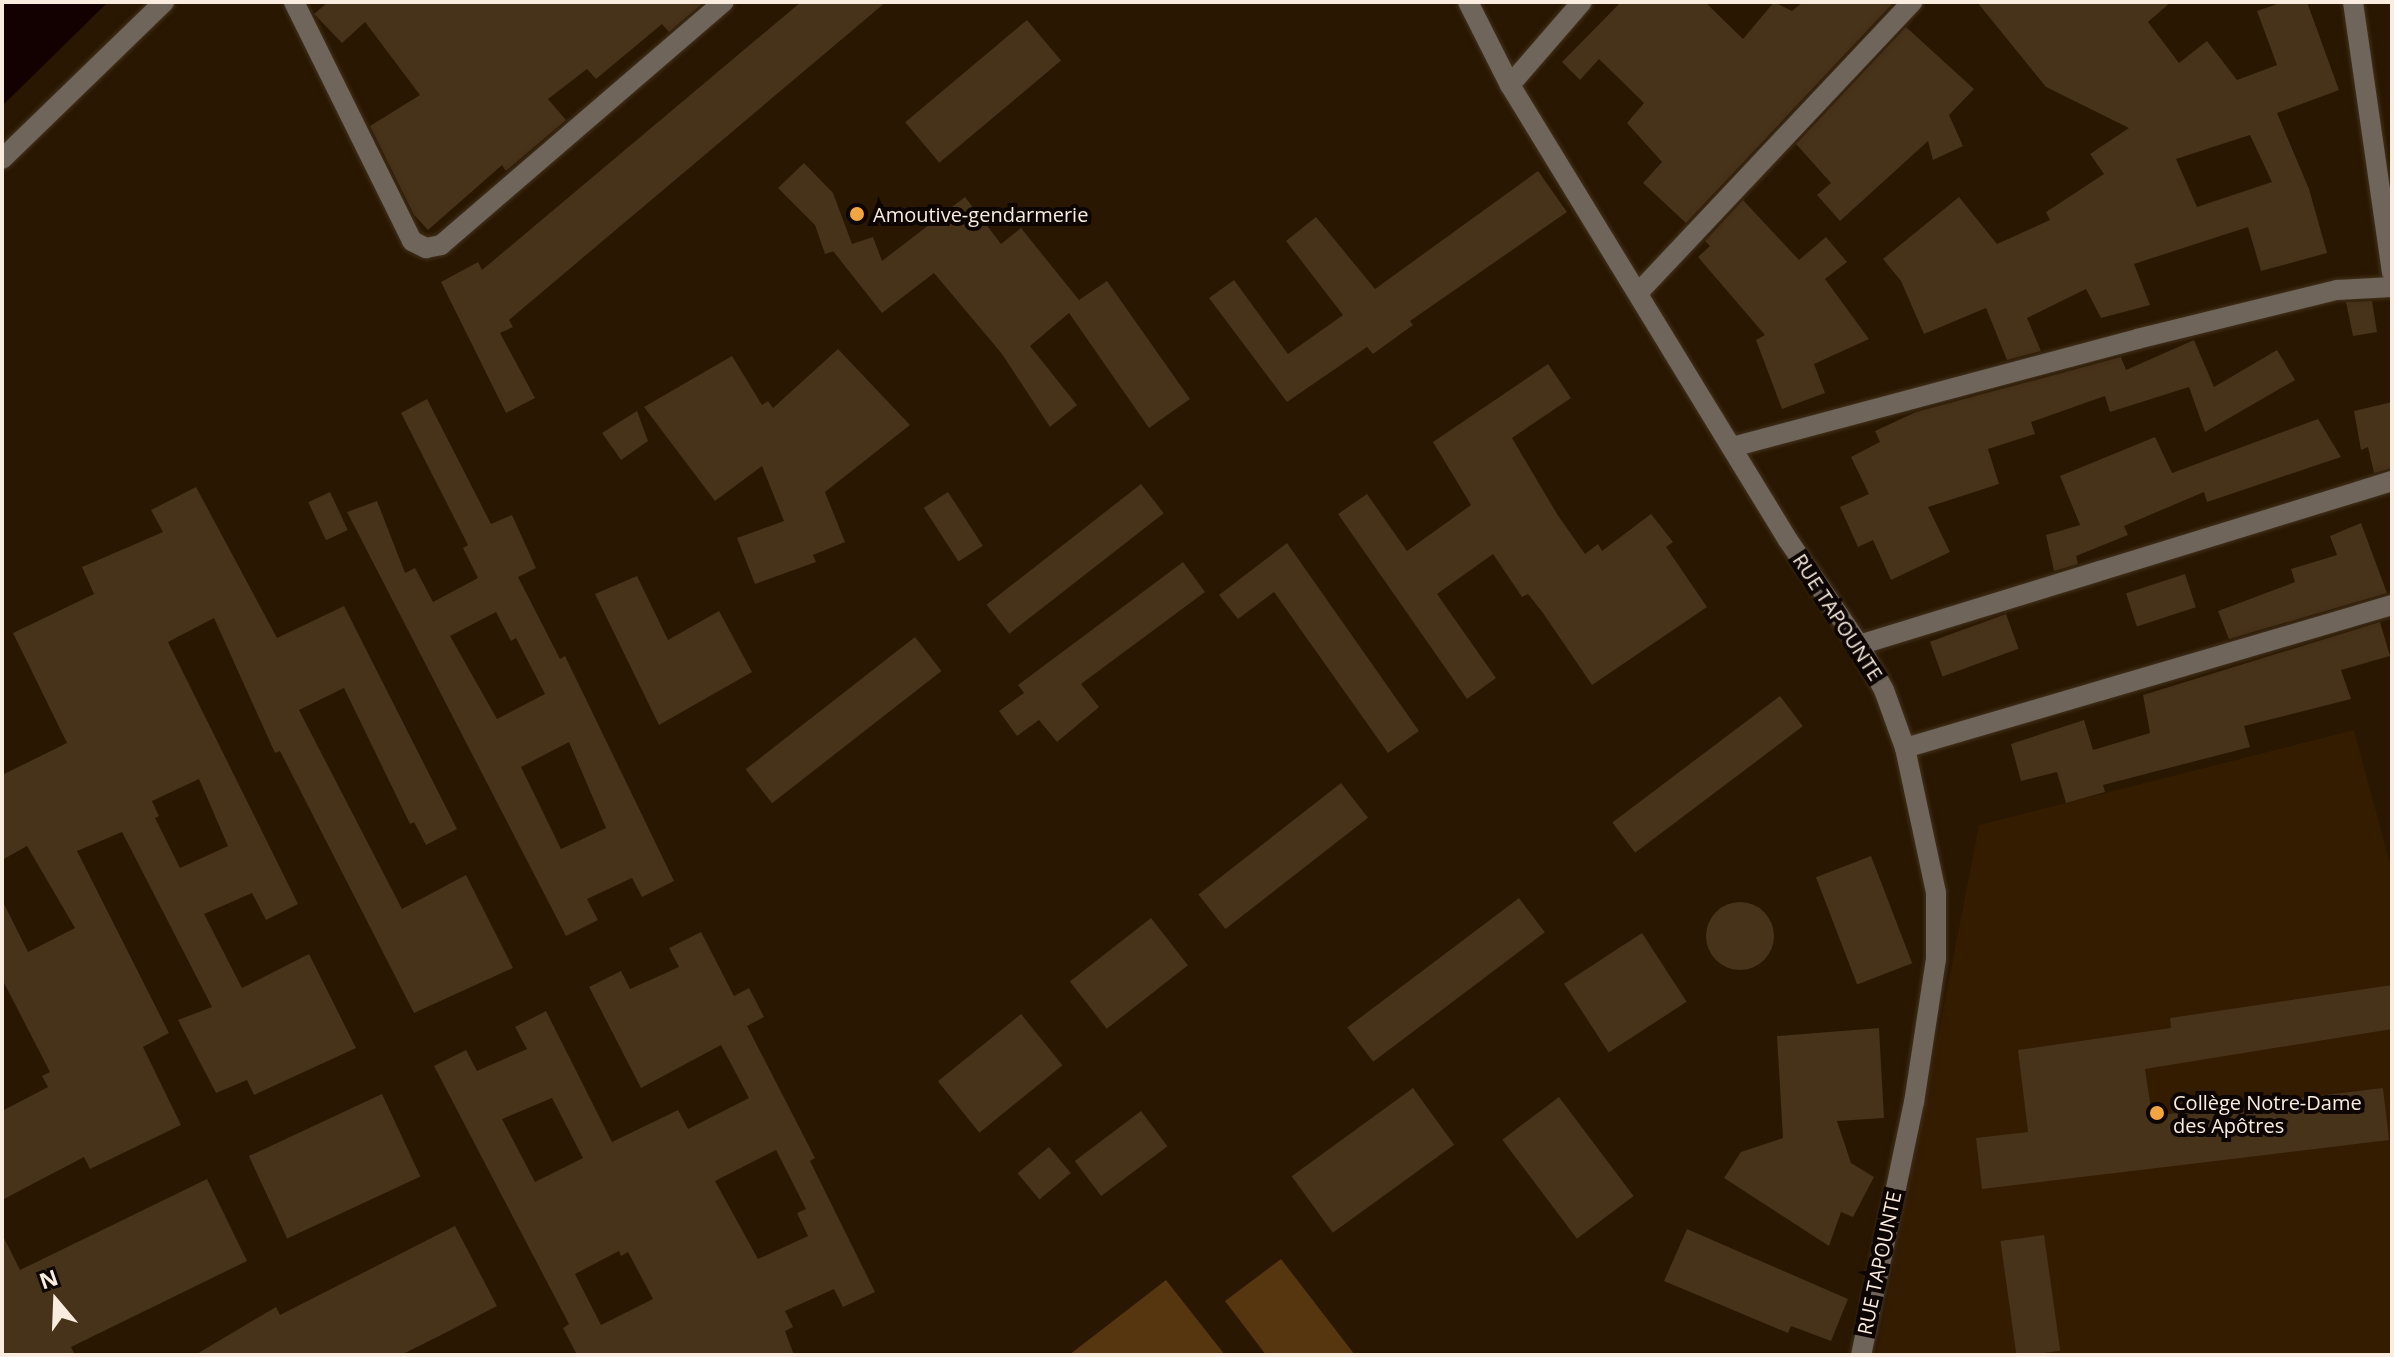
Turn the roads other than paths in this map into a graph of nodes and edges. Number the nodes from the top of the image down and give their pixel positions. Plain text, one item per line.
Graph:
1 (164, 2) edge
2 (294, 2) edge
3 (724, 2) edge
4 (1468, 2) edge
5 (1582, 2) edge
6 (1912, 2) edge
7 (2353, 2) edge
8 (1510, 85) junction
9 (2, 159) edge
10 (2392, 273) edge
11 (2392, 287) edge
12 (1638, 293) junction
13 (1732, 447) junction
14 (2392, 481) edge
15 (2392, 605) edge
16 (1859, 645) junction
17 (1905, 748) junction
18 (1861, 1355) edge

1 - 9 street
2 - 3 street
4 - 8 street, RUE TAPOUNTE
5 - 8 street
6 - 12 street
7 - 10 street
8 - 12 street, RUE TAPOUNTE
11 - 13 street
12 - 13 street, RUE TAPOUNTE
13 - 16 street, RUE TAPOUNTE
14 - 16 street
15 - 17 street
16 - 17 street, RUE TAPOUNTE
17 - 18 street, RUE TAPOUNTE

